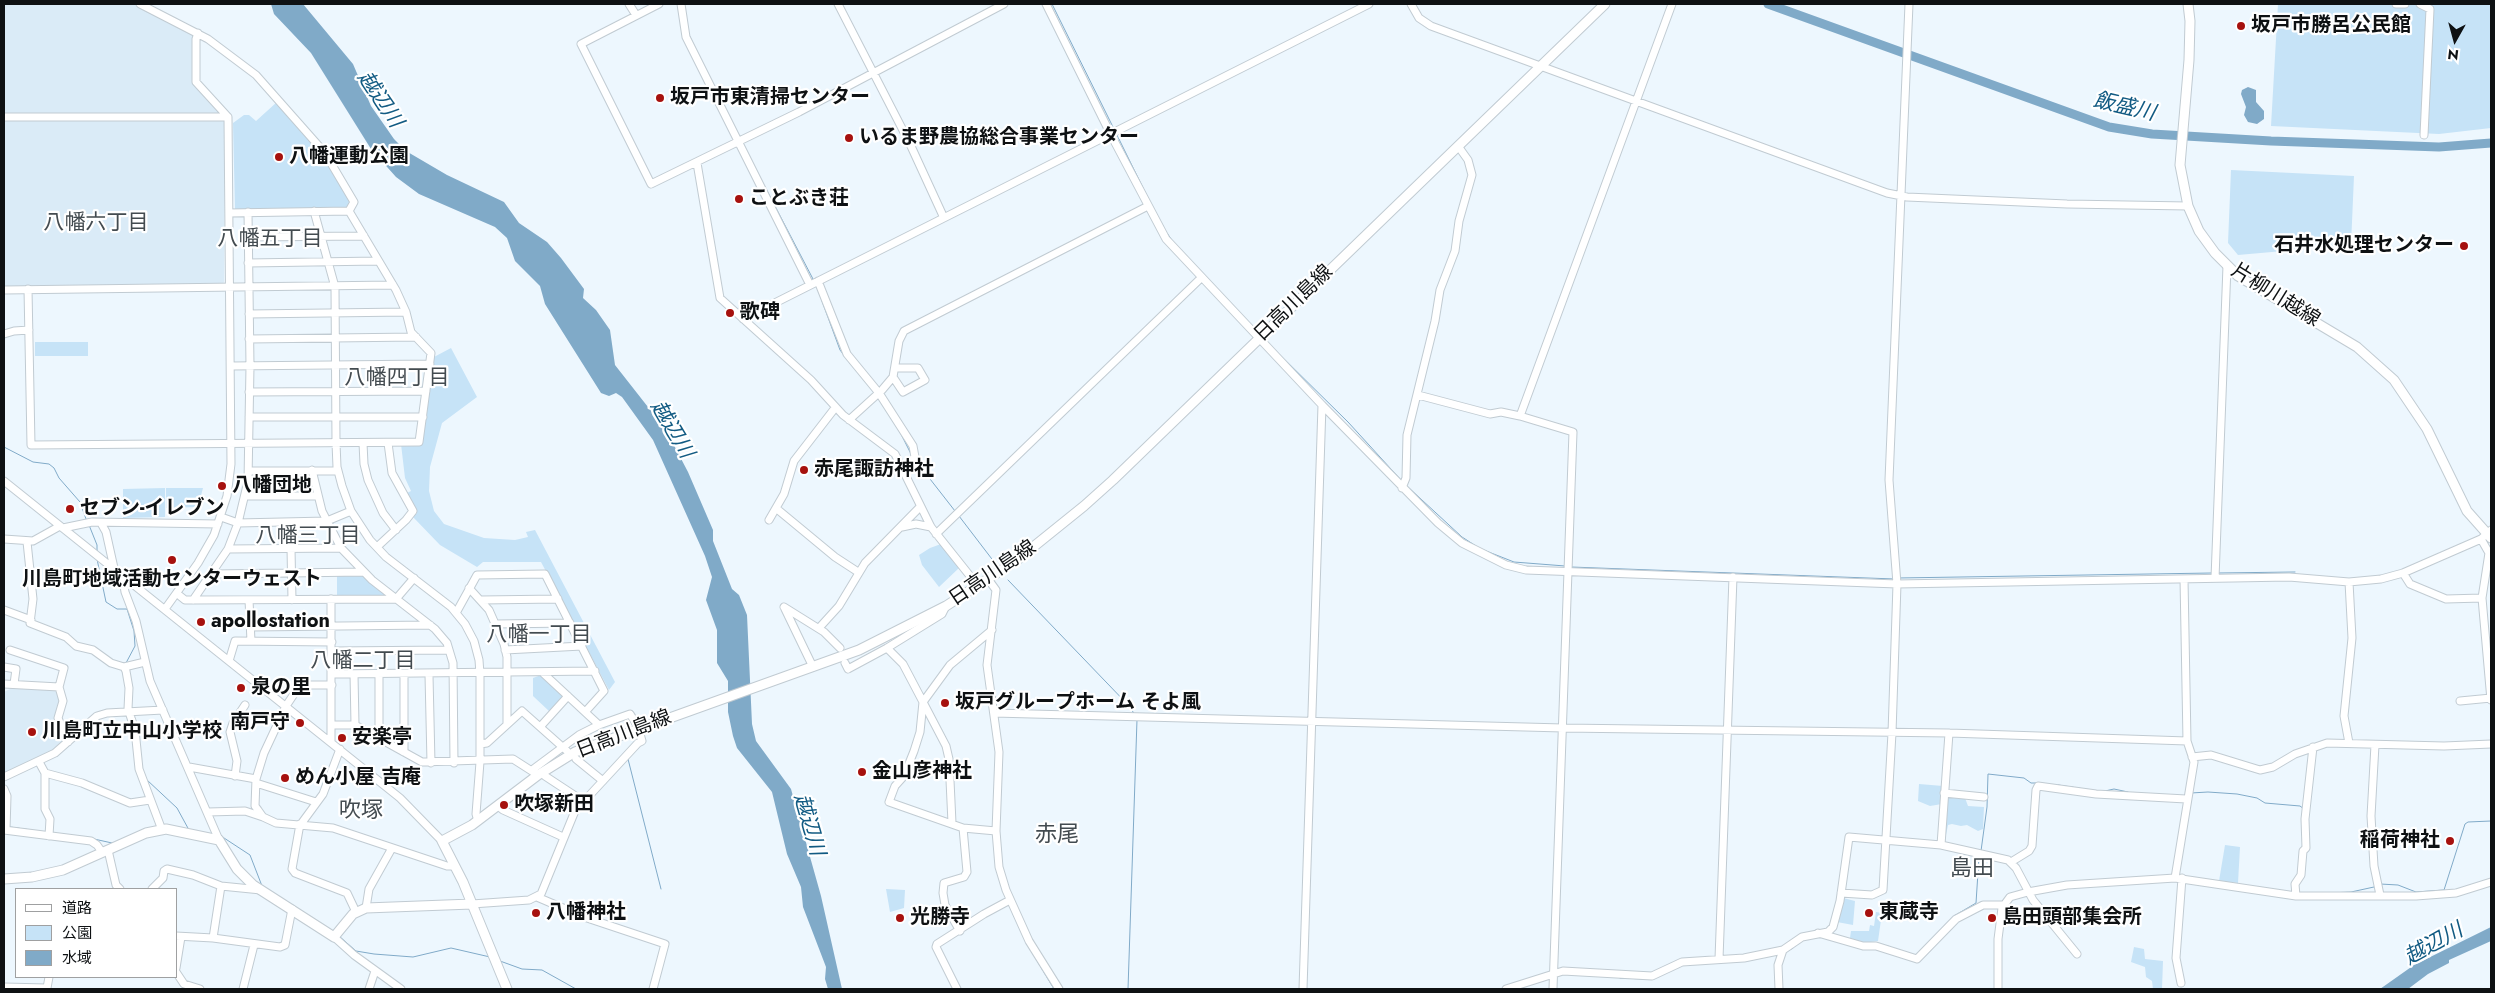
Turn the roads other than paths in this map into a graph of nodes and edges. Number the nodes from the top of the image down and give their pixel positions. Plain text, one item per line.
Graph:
1 (140, 4) edge
2 (629, 4) edge
3 (659, 4) edge
4 (682, 4) edge
5 (838, 4) edge
6 (1004, 4) edge
7 (1046, 4) edge
8 (1369, 4) edge
9 (1411, 4) edge
10 (1605, 4) edge
11 (1672, 4) edge
12 (1909, 4) edge
13 (2188, 4) edge
14 (2396, 4) edge
15 (2405, 4) edge
16 (2420, 4) edge
17 (636, 16) junction
18 (198, 34) junction
19 (1541, 66) junction
20 (873, 74) junction
21 (1636, 101) junction
22 (4, 117) edge
23 (228, 117) junction
24 (1114, 133) junction
25 (2424, 135) dead end
26 (739, 143) junction
27 (1458, 146) junction
28 (697, 163) junction
29 (1902, 196) junction
30 (1148, 206) junction
31 (2188, 206) junction
32 (314, 211) junction
33 (248, 212) junction
34 (349, 212) junction
35 (229, 213) junction
36 (944, 218) junction
37 (364, 236) junction
38 (248, 237) junction
39 (321, 237) junction
40 (378, 261) junction
41 (329, 262) junction
42 (248, 263) junction
43 (2227, 266) junction
44 (1201, 278) junction
45 (818, 281) junction
46 (393, 285) junction
47 (810, 285) junction
48 (335, 287) junction
49 (230, 288) junction
50 (248, 288) junction
51 (28, 289) junction
52 (4, 290) edge
53 (406, 312) junction
54 (335, 313) junction
55 (249, 314) junction
56 (743, 319) junction
57 (29, 330) junction
58 (4, 334) edge
59 (416, 336) junction
60 (336, 338) junction
61 (249, 339) junction
62 (1259, 339) junction
63 (430, 364) junction
64 (336, 365) junction
65 (231, 366) junction
66 (250, 366) junction
67 (896, 368) junction
68 (893, 377) junction
69 (336, 391) junction
70 (426, 391) junction
71 (249, 392) junction
72 (879, 393) junction
73 (1418, 395) junction
74 (1322, 405) junction
75 (835, 408) junction
76 (336, 416) junction
77 (1520, 416) junction
78 (249, 417) junction
79 (423, 417) junction
80 (849, 420) junction
81 (336, 443) junction
82 (363, 443) junction
83 (388, 443) junction
84 (232, 444) junction
85 (250, 444) junction
86 (903, 469) junction
87 (312, 470) junction
88 (249, 471) junction
89 (338, 471) junction
90 (4, 481) edge
91 (1402, 488) junction
92 (245, 496) junction
93 (318, 496) junction
94 (920, 508) junction
95 (777, 509) junction
96 (351, 511) junction
97 (219, 520) junction
98 (769, 520) dead end
99 (327, 521) junction
100 (101, 523) junction
101 (238, 523) junction
102 (61, 527) junction
103 (901, 527) junction
104 (931, 527) junction
105 (396, 530) junction
106 (936, 534) junction
107 (2487, 535) edge
108 (4, 539) edge
109 (26, 542) junction
110 (377, 547) junction
111 (291, 548) junction
112 (342, 548) junction
113 (228, 549) junction
114 (2490, 553) edge
115 (114, 568) junction
116 (1568, 568) junction
117 (364, 572) junction
118 (858, 572) junction
119 (2403, 573) junction
120 (2489, 573) edge
121 (122, 574) junction
122 (212, 574) junction
123 (291, 574) junction
124 (1733, 577) junction
125 (414, 578) junction
126 (2215, 578) junction
127 (988, 579) junction
128 (2184, 579) junction
129 (2349, 582) junction
130 (1896, 584) junction
131 (978, 586) junction
132 (469, 588) junction
133 (180, 596) dead end
134 (2482, 598) junction
135 (331, 599) junction
136 (396, 599) junction
137 (558, 599) junction
138 (193, 600) junction
139 (249, 600) junction
140 (292, 600) junction
141 (481, 600) junction
142 (946, 606) junction
143 (165, 609) junction
144 (4, 610) edge
145 (456, 612) junction
146 (31, 620) junction
147 (570, 623) junction
148 (496, 624) junction
149 (331, 625) junction
150 (430, 625) junction
151 (250, 627) junction
152 (819, 628) junction
153 (992, 630) junction
154 (251, 641) junction
155 (332, 642) junction
156 (582, 646) junction
157 (840, 648) dead end
158 (887, 648) junction
159 (10, 650) dead end
160 (449, 650) junction
161 (505, 650) junction
162 (332, 651) junction
163 (229, 661) junction
164 (145, 662) junction
165 (845, 663) dead end
166 (124, 667) junction
167 (4, 668) edge
168 (810, 669) junction
169 (595, 671) junction
170 (543, 673) junction
171 (332, 674) junction
172 (354, 674) junction
173 (379, 674) junction
174 (404, 674) junction
175 (429, 674) junction
176 (480, 674) junction
177 (507, 674) junction
178 (453, 675) junction
179 (4, 684) edge
180 (14, 684) junction
181 (332, 685) junction
182 (59, 687) junction
183 (568, 696) junction
184 (2491, 699) edge
185 (2460, 701) dead end
186 (923, 702) junction
187 (245, 705) dead end
188 (286, 706) junction
189 (163, 710) junction
190 (586, 711) junction
191 (129, 712) junction
192 (994, 714) junction
193 (1312, 721) junction
194 (634, 722) dead end
195 (507, 724) junction
196 (598, 724) junction
197 (332, 725) junction
198 (355, 725) junction
199 (540, 727) junction
200 (1563, 728) junction
201 (1727, 729) junction
202 (1892, 733) junction
203 (640, 734) dead end
204 (1949, 734) junction
205 (380, 738) junction
206 (2187, 741) junction
207 (68, 742) junction
208 (331, 742) junction
209 (2349, 743) junction
210 (480, 744) junction
211 (2491, 744) edge
212 (2375, 745) junction
213 (2313, 747) junction
214 (340, 749) junction
215 (565, 749) junction
216 (404, 752) junction
217 (2192, 757) junction
218 (576, 759) dead end
219 (40, 762) junction
220 (431, 762) junction
221 (454, 762) junction
222 (480, 762) junction
223 (189, 767) junction
224 (45, 773) junction
225 (538, 773) junction
226 (235, 776) junction
227 (4, 777) edge
228 (256, 781) junction
229 (602, 781) junction
230 (4, 789) edge
231 (1944, 793) junction
232 (1984, 797) dead end
233 (2186, 799) junction
234 (150, 800) junction
235 (583, 801) junction
236 (316, 802) junction
237 (255, 806) junction
238 (498, 806) junction
239 (208, 812) junction
240 (247, 812) junction
241 (263, 817) junction
242 (478, 821) junction
243 (952, 823) junction
244 (300, 824) junction
245 (963, 828) junction
246 (5, 830) edge
247 (162, 830) junction
248 (996, 831) junction
249 (49, 836) junction
250 (563, 836) junction
251 (220, 840) junction
252 (1886, 841) junction
253 (442, 842) junction
254 (1941, 846) junction
255 (392, 848) junction
256 (105, 851) junction
257 (2011, 862) junction
258 (455, 866) junction
259 (2179, 878) junction
260 (4, 879) edge
261 (2491, 882) edge
262 (221, 886) junction
263 (119, 888) edge
264 (153, 888) edge
265 (261, 890) junction
266 (2028, 892) junction
267 (1841, 893) junction
268 (2380, 895) junction
269 (2296, 896) junction
270 (537, 897) junction
271 (1009, 901) junction
272 (472, 904) junction
273 (2003, 905) junction
274 (366, 908) junction
275 (292, 909) junction
276 (356, 912) junction
277 (960, 931) junction
278 (1818, 933) junction
279 (178, 936) edge
280 (334, 937) junction
281 (213, 938) junction
282 (254, 945) junction
283 (1783, 950) junction
284 (2077, 954) dead end
285 (1719, 959) junction
286 (375, 971) junction
287 (178, 975) edge
288 (1553, 975) junction
289 (49, 978) edge
290 (2181, 983) dead end
291 (4, 987) edge
292 (200, 989) edge
293 (243, 989) edge
294 (370, 989) edge
295 (401, 989) edge
296 (507, 989) edge
297 (653, 989) edge
298 (957, 989) edge
299 (1060, 989) edge
300 (1303, 989) edge
301 (1506, 989) edge
302 (1553, 989) edge
303 (1779, 989) edge
304 (1998, 989) edge

1 - 18 street
2 - 17 street
3 - 17 street
4 - 26 street
5 - 20 street
6 - 20 street
7 - 24 street
8 - 24 street
9 - 19 street
10 - 19 main road, 日高川島線
11 - 21 street
12 - 29 street
13 - 31 main road, 片柳川越線
14 - 15 street
16 - 25 street
17 - 28 street
18 - 23 street
18 - 34 street
19 - 21 street
19 - 27 main road, 日高川島線
20 - 26 street
20 - 36 street
21 - 29 street
21 - 77 street
22 - 23 street
23 - 35 street
24 - 30 street
24 - 36 street
26 - 28 street
26 - 47 street
27 - 62 main road, 日高川島線
27 - 73 street
28 - 56 street
29 - 31 street
29 - 130 street
30 - 44 street
30 - 67 street
31 - 43 main road, 片柳川越線
32 - 33 street
32 - 34 street
32 - 39 street
33 - 35 street
33 - 38 street
34 - 37 street
35 - 49 street
36 - 45 street
37 - 39 street
37 - 40 street
38 - 39 street
38 - 42 street
39 - 41 street
40 - 41 street
40 - 46 street
41 - 42 street
41 - 48 street
42 - 50 street
43 - 107 main road, 片柳川越線
43 - 126 street
44 - 62 street
44 - 106 street
45 - 47 street
45 - 72 street
46 - 48 street
46 - 53 street
47 - 56 street
48 - 50 street
48 - 54 street
49 - 50 street
49 - 51 street
49 - 65 street
50 - 55 street
51 - 52 street
51 - 57 street
53 - 54 street
53 - 59 street
54 - 55 street
54 - 60 street
55 - 61 street
56 - 75 street
57 - 58 street
57 - 84 street
59 - 60 street
59 - 63 street
60 - 61 street
60 - 64 street
61 - 66 street
62 - 74 street
62 - 127 main road, 日高川島線
63 - 64 street
63 - 70 street
64 - 66 street
64 - 69 street
65 - 66 street
65 - 84 street
66 - 71 street
67 - 68 street
67 - 68 street
68 - 72 street
69 - 70 street
69 - 71 street
69 - 76 street
70 - 79 street
71 - 78 street
72 - 80 street
72 - 86 street
73 - 77 street
73 - 91 street
74 - 91 street
74 - 193 street
75 - 80 street
75 - 95 street
76 - 78 street
76 - 79 street
76 - 81 street
77 - 116 street
78 - 85 street
79 - 83 street
80 - 86 street
81 - 82 street
81 - 85 street
81 - 89 street
82 - 83 street
82 - 105 street
83 - 105 street
84 - 85 street
84 - 97 street
85 - 88 street
86 - 94 street
87 - 88 street
87 - 89 street
87 - 93 street
88 - 92 street
89 - 96 street
90 - 102 street
91 - 116 street
92 - 93 street
92 - 101 street
93 - 99 street
94 - 103 street
94 - 104 street
95 - 98 street
95 - 118 street
96 - 99 street
96 - 110 street
97 - 100 street
97 - 101 street
97 - 143 street
99 - 101 street
99 - 112 street
100 - 102 street
100 - 115 street
101 - 113 street
102 - 109 street
102 - 115 street
103 - 104 street
103 - 118 street
104 - 106 street
105 - 110 street
106 - 131 street
107 - 114 street
107 - 119 street
108 - 109 street
109 - 146 street
110 - 125 street
111 - 112 street
111 - 113 street
111 - 123 street
112 - 117 street
113 - 122 street
114 - 120 street
115 - 121 street
116 - 124 street
116 - 200 street
117 - 123 street
117 - 136 street
118 - 152 street
119 - 129 street
119 - 134 street
120 - 134 street
121 - 143 street
121 - 164 street
122 - 123 street
122 - 138 street
123 - 140 street
124 - 130 street
124 - 201 street
125 - 136 street
125 - 145 street
126 - 128 street
126 - 129 street
127 - 131 main road, 日高川島線
127 - 153 street
128 - 130 street
128 - 206 street
129 - 209 street
130 - 202 street
131 - 142 main road, 日高川島線
132 - 137 street
132 - 141 street
132 - 145 street
133 - 138 street
134 - 184 street
135 - 136 street
135 - 140 street
135 - 149 street
136 - 150 street
137 - 141 street
137 - 147 street
138 - 139 street
139 - 140 street
139 - 151 street
141 - 148 street
142 - 158 street
142 - 168 main road, 日高川島線
143 - 163 street
144 - 146 street
145 - 176 street
146 - 166 street
147 - 148 street
147 - 156 street
148 - 161 street
149 - 150 street
149 - 151 street
149 - 155 street
150 - 160 street
151 - 154 street
152 - 157 street
152 - 168 street
153 - 186 street
153 - 192 street
154 - 155 street
154 - 163 street
155 - 162 street
156 - 161 street
156 - 169 street
158 - 165 street
158 - 186 street
159 - 182 street
160 - 162 street
160 - 178 street
161 - 177 street
162 - 171 street
163 - 188 street
164 - 166 street
164 - 189 street
166 - 191 street
167 - 180 street
168 - 225 main road, 日高川島線
169 - 170 street
169 - 190 street
170 - 177 street
170 - 183 street
171 - 172 street
171 - 181 street
172 - 173 street
172 - 198 street
173 - 174 street
173 - 205 street
174 - 175 street
174 - 216 street
175 - 178 street
175 - 220 street
176 - 177 street
176 - 178 street
176 - 210 street
177 - 195 street
178 - 221 street
179 - 180 street
180 - 182 street
181 - 188 street
181 - 197 street
182 - 207 street
183 - 190 street
183 - 199 street
184 - 185 street
186 - 243 street
186 - 243 street
187 - 226 street
188 - 208 street
188 - 228 street
189 - 191 street
189 - 223 street
190 - 196 street
191 - 207 street
191 - 234 street
192 - 193 street
192 - 248 street
193 - 200 street
193 - 300 street
194 - 196 street
195 - 199 street
195 - 210 street
196 - 215 street
197 - 198 street
197 - 208 street
198 - 205 street
199 - 215 street
200 - 201 street
200 - 288 street
201 - 202 street
201 - 285 street
202 - 204 street
202 - 252 street
203 - 229 street
204 - 206 street
204 - 231 street
205 - 216 street
206 - 217 street
207 - 219 street
208 - 214 street
209 - 212 street
209 - 213 street
210 - 222 street
211 - 212 street
212 - 268 street
213 - 217 street
213 - 269 street
214 - 236 street
214 - 253 street
215 - 225 street
216 - 220 street
217 - 233 street
218 - 229 street
219 - 224 street
219 - 227 street
220 - 221 street
221 - 222 street
222 - 225 street
222 - 242 street
223 - 226 street
223 - 239 street
224 - 234 street
224 - 249 street
225 - 235 street
225 - 238 main road, 日高川島線
226 - 228 street
228 - 236 street
228 - 237 street
229 - 235 street
230 - 246 street
231 - 232 street
231 - 254 street
233 - 257 street
233 - 259 street
234 - 247 street
235 - 250 street
236 - 244 street
237 - 240 street
237 - 241 street
238 - 242 main road, 日高川島線
238 - 250 street
239 - 240 street
239 - 251 street
240 - 241 street
241 - 244 street
242 - 253 main road, 日高川島線
243 - 245 street
244 - 255 street
244 - 276 street
245 - 248 street
245 - 277 street
246 - 249 street
247 - 251 main road
247 - 256 main road
248 - 271 street
249 - 256 street
250 - 270 street
251 - 265 main road
252 - 254 street
252 - 267 street
252 - 267 street
253 - 258 main road
254 - 257 street
255 - 258 street
255 - 274 street
256 - 260 main road
256 - 263 street
257 - 266 street
258 - 272 main road
259 - 266 street
259 - 269 street
259 - 290 street
261 - 268 street
262 - 264 street
262 - 265 street
262 - 281 street
265 - 275 main road
266 - 273 street
266 - 284 street
267 - 278 street
268 - 269 street
270 - 272 street
270 - 297 street
271 - 277 street
271 - 299 street
272 - 274 main road
272 - 296 main road
273 - 278 street
273 - 304 street
274 - 276 main road
275 - 280 main road
275 - 282 street
276 - 280 main road
277 - 298 street
278 - 283 street
279 - 281 street
280 - 286 street
281 - 282 street
282 - 293 street
283 - 285 street
283 - 303 street
285 - 288 street
286 - 294 street
286 - 295 street
287 - 292 street
288 - 301 street
288 - 302 street
289 - 291 street

